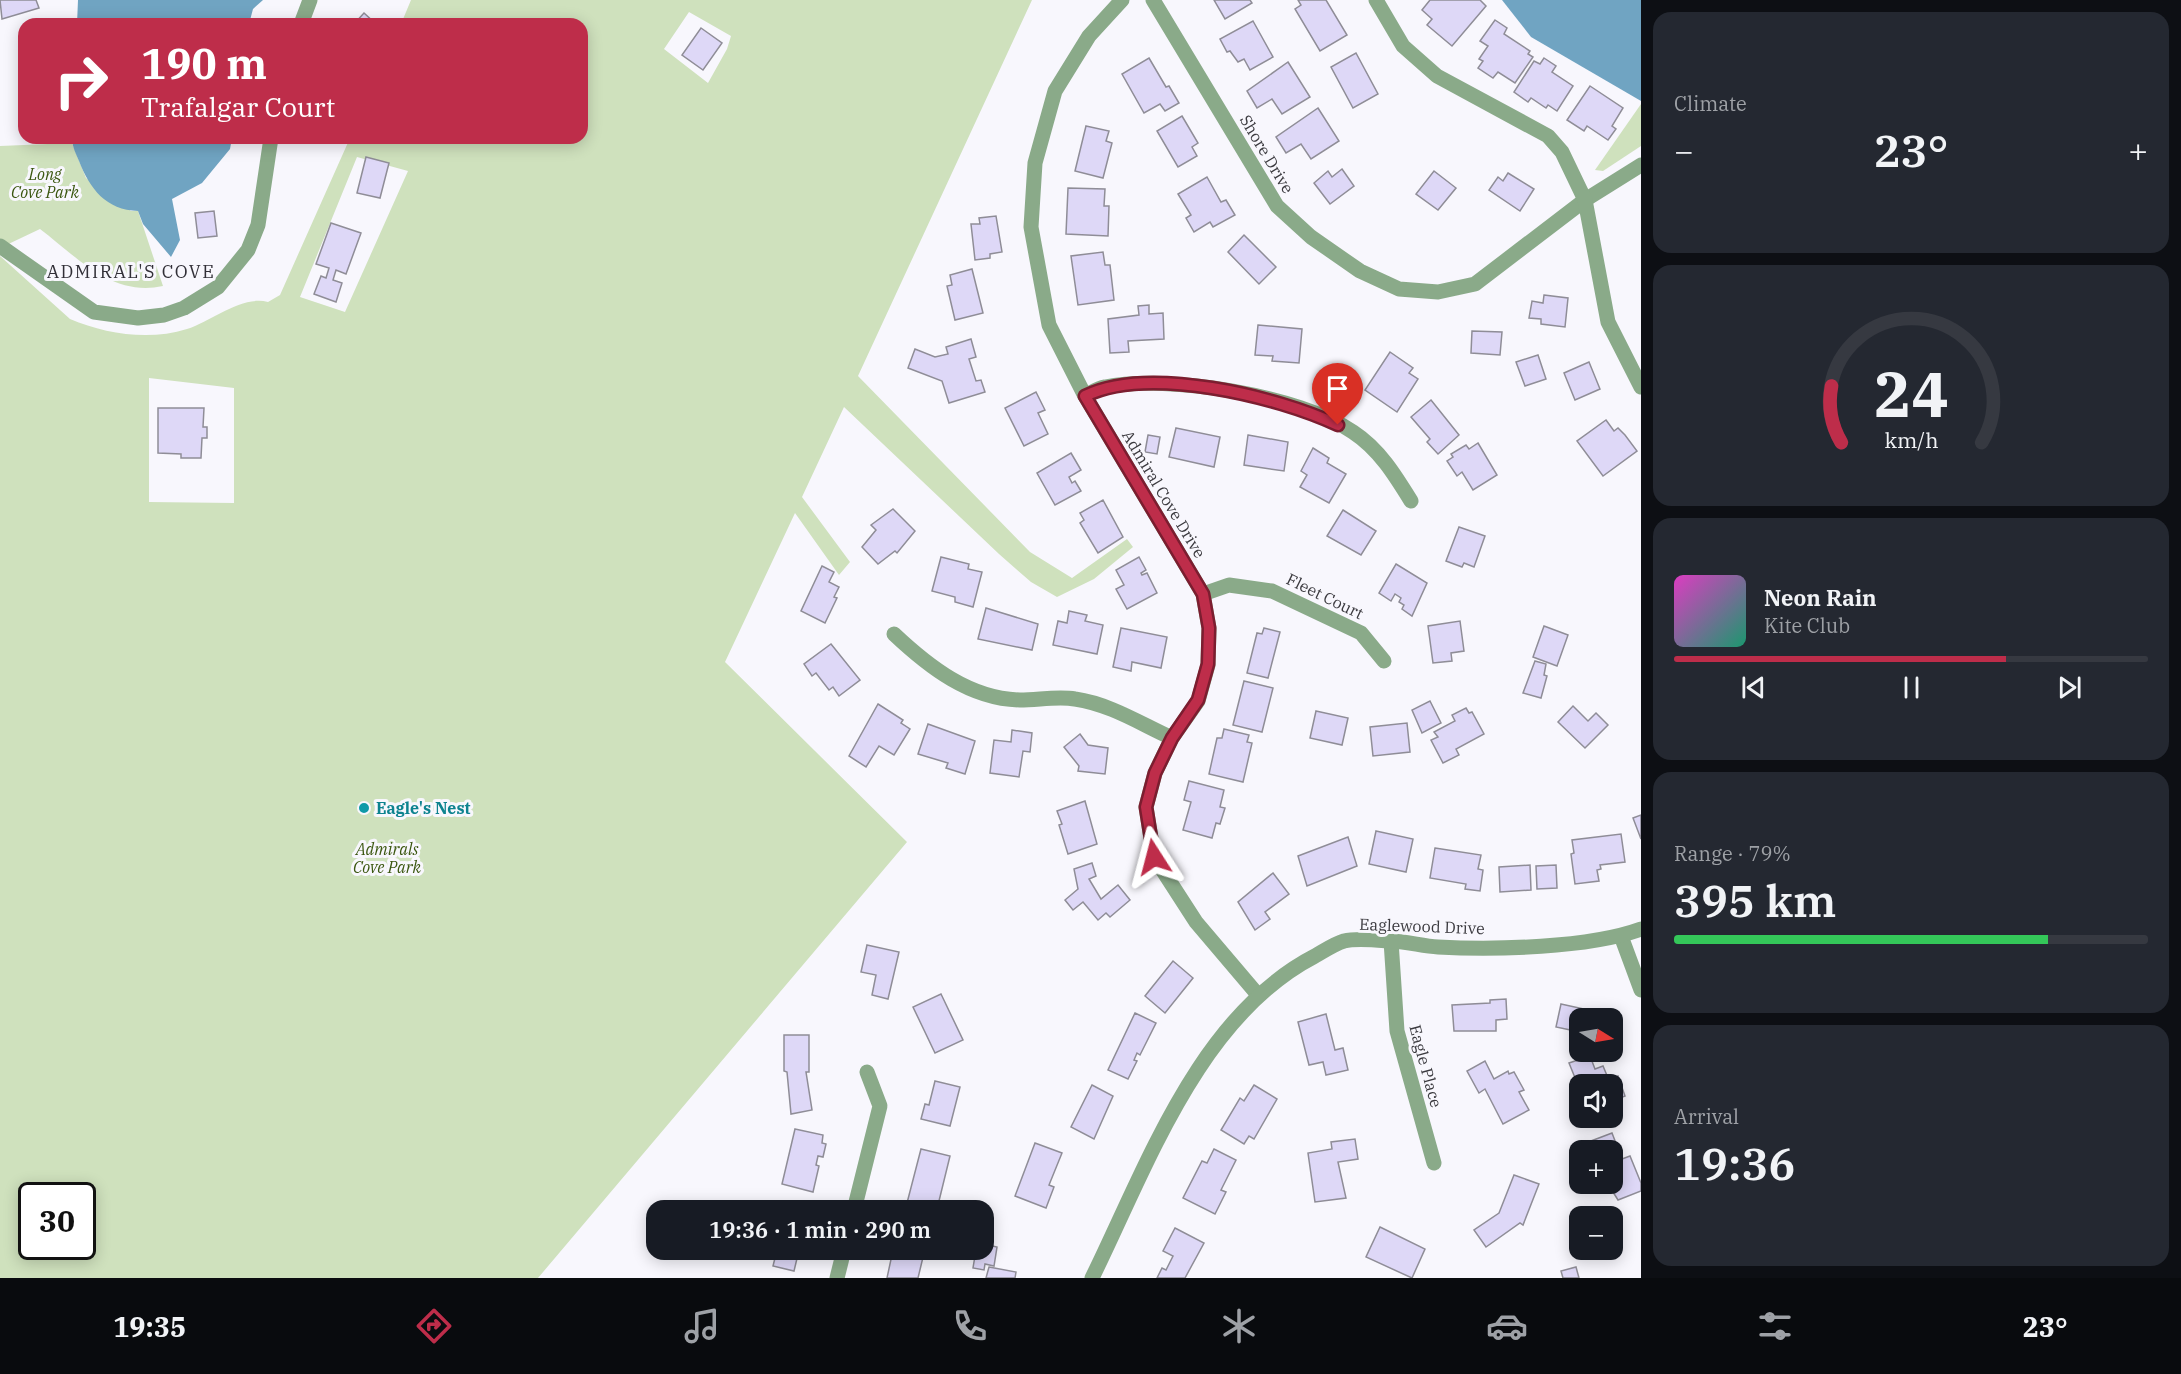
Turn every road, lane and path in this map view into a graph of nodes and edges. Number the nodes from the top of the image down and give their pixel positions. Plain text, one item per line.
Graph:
1 (310, 0) edge
2 (1122, 0) edge
3 (1153, 0) edge
4 (1376, 0) edge
5 (303, 18) edge
6 (270, 144) edge
7 (1641, 165) edge
8 (1585, 200) junction
9 (0, 246) edge
10 (1641, 387) edge
11 (1085, 396) junction
12 (1411, 501) dead end
13 (1203, 594) junction
14 (894, 634) dead end
15 (1384, 661) dead end
16 (1172, 738) junction
17 (1641, 930) edge
18 (1621, 936) junction
19 (1391, 941) junction
20 (1641, 990) edge
21 (1258, 994) junction
22 (867, 1072) dead end
23 (1434, 1163) dead end
24 (856, 1200) edge
25 (842, 1260) edge
26 (837, 1278) edge
27 (1092, 1278) edge

1 - 5 street
2 - 11 street, Admiral Cove Drive
3 - 8 street, Shore Drive
4 - 8 street
6 - 9 street
7 - 8 street, Shore Drive
8 - 10 street
11 - 12 street
11 - 13 street, Admiral Cove Drive
13 - 15 street, Fleet Court
13 - 16 street, Admiral Cove Drive
14 - 16 street
16 - 21 street, Admiral Cove Drive
17 - 18 street, Eaglewood Drive
18 - 19 street, Eaglewood Drive
18 - 20 street
19 - 21 street, Eaglewood Drive
19 - 23 street, Eagle Place
21 - 27 street, Eaglewood Drive
22 - 24 street
25 - 26 street

